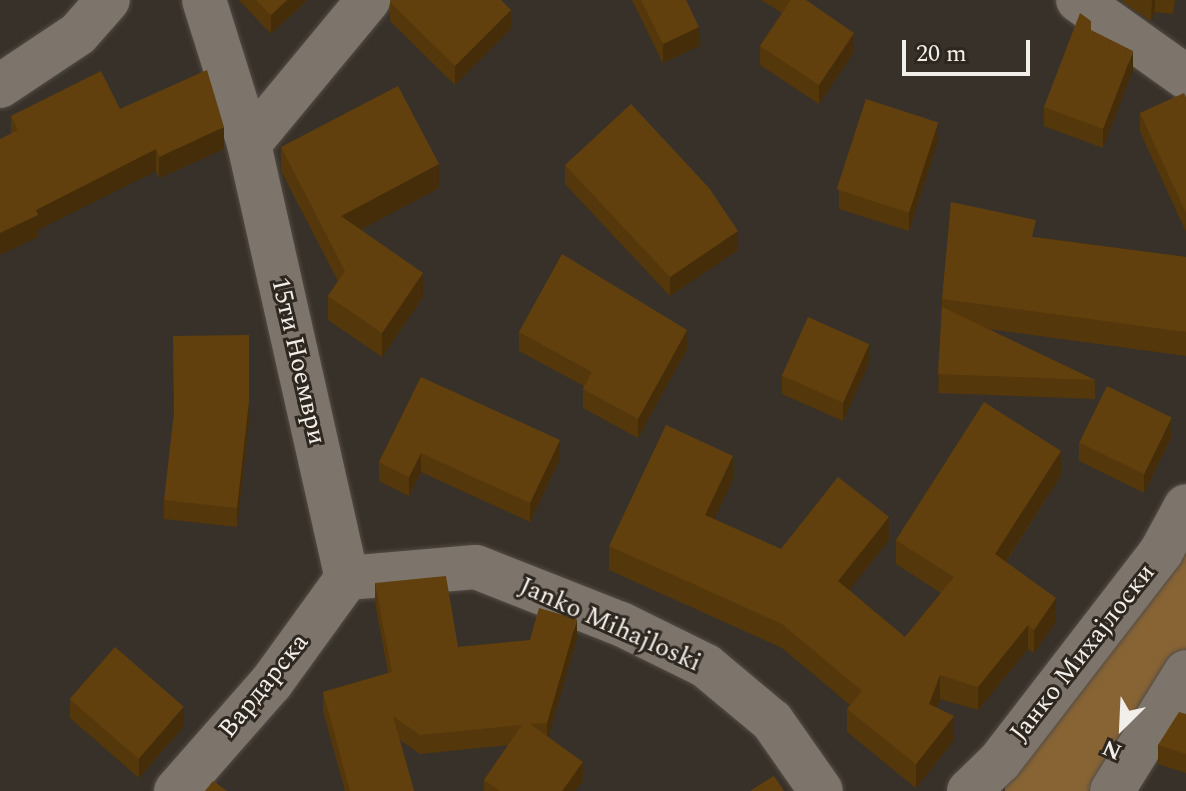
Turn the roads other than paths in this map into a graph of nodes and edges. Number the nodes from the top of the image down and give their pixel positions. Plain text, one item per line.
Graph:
1 (108, 0) edge
2 (204, 0) edge
3 (368, 0) edge
4 (1078, 0) edge
5 (1186, 77) edge
6 (0, 86) edge
7 (249, 144) junction
8 (1186, 506) edge
9 (347, 578) junction
10 (1186, 672) edge
11 (176, 791) edge
12 (821, 791) edge
13 (969, 791) edge
14 (1112, 791) edge

1 - 6 street
2 - 7 street, 15ти Ноември
3 - 7 street
4 - 5 street
7 - 9 street, 15ти Ноември
8 - 13 street, Јанко Михајлоски
9 - 11 street, Вардарска
9 - 12 street, Janko Mihajloski
10 - 14 street

